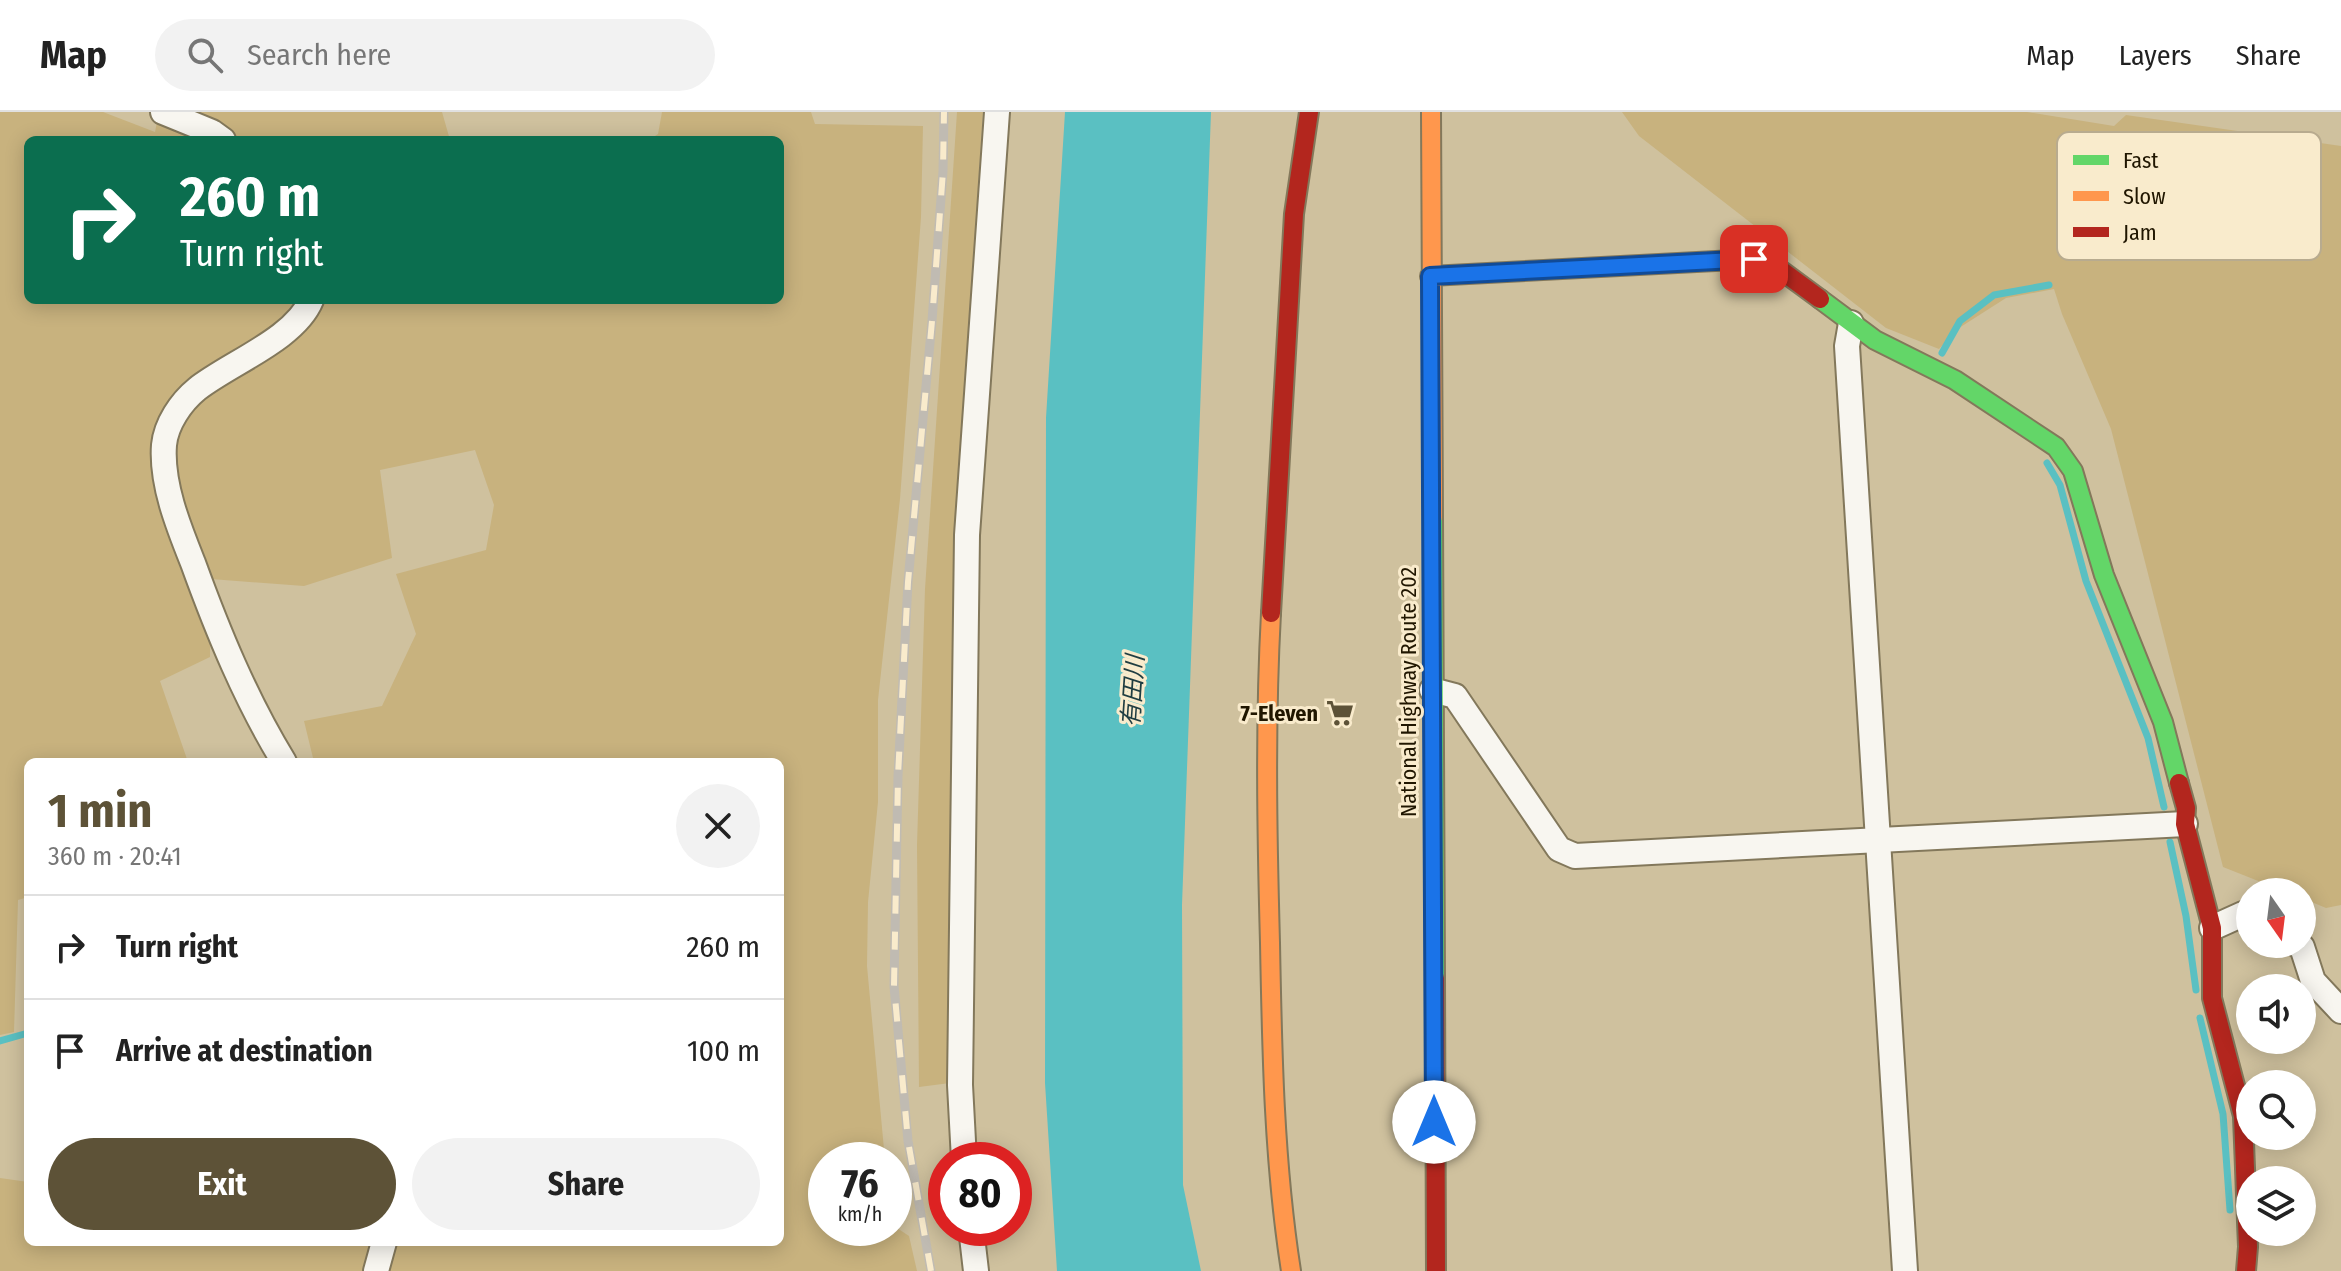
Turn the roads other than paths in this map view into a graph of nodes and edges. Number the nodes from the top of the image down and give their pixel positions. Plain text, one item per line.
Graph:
1 (163, 112) edge
2 (997, 112) edge
3 (1309, 112) edge
4 (1431, 112) edge
5 (218, 136) edge
6 (1430, 276) junction
7 (308, 304) edge
8 (1851, 323) junction
9 (1432, 690) junction
10 (282, 758) edge
11 (2185, 824) junction
12 (1878, 840) junction
13 (2236, 917) edge
14 (2212, 928) junction
15 (2306, 958) edge
16 (2341, 1011) edge
17 (963, 1142) edge
18 (383, 1246) edge
19 (973, 1246) edge
20 (376, 1271) edge
21 (976, 1271) edge
22 (1291, 1271) edge
23 (1436, 1271) edge
24 (1905, 1271) edge
25 (2246, 1271) edge

1 - 5 street
2 - 17 street
3 - 22 main road
4 - 6 main road, National Highway Route 202
6 - 8 main road
6 - 9 main road, National Highway Route 202
7 - 10 street
8 - 11 main road
8 - 12 street
9 - 12 street
9 - 23 main road, National Highway Route 202
11 - 12 street
11 - 14 main road
12 - 24 street
13 - 14 street
14 - 25 main road
15 - 16 street
18 - 20 street
19 - 21 street

